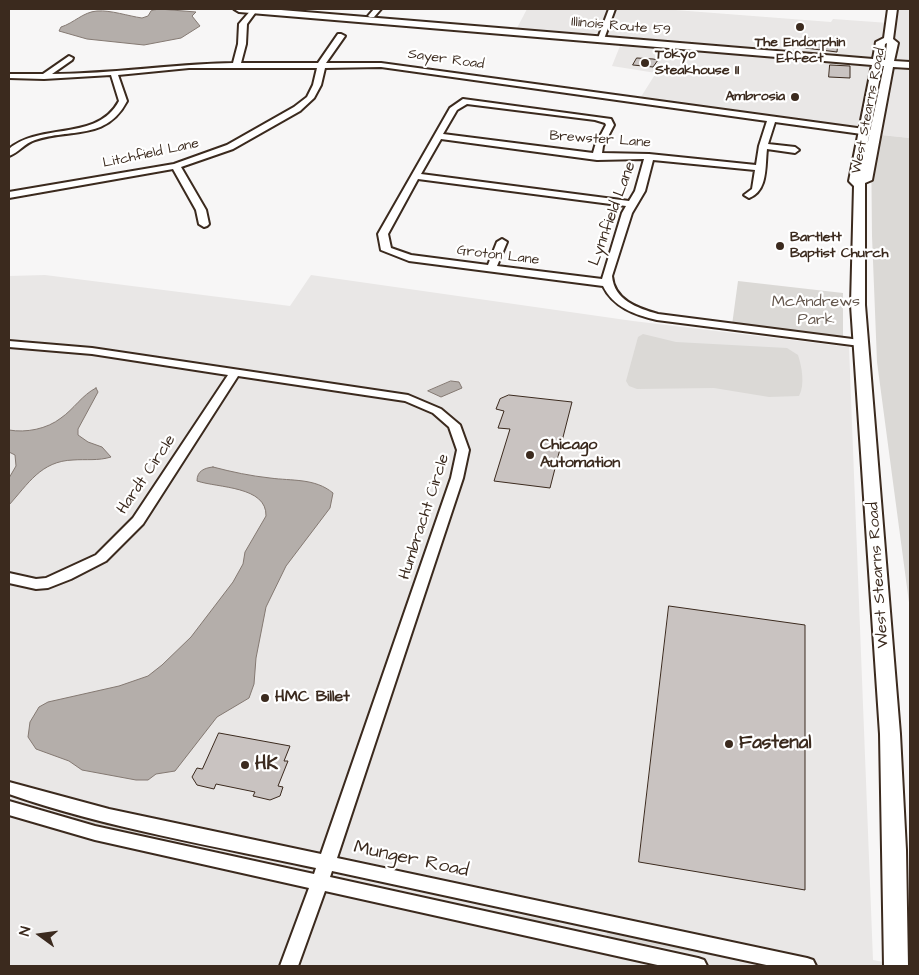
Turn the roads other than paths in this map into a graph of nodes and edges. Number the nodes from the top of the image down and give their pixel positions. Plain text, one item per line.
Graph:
1 (239, 9) edge
2 (255, 9) edge
3 (280, 9) edge
4 (612, 9) edge
5 (893, 9) edge
6 (371, 12) edge
7 (341, 36) dead end
8 (601, 37) junction
9 (888, 40) junction
10 (69, 58) dead end
11 (877, 61) junction
12 (910, 61) edge
13 (890, 62) junction
14 (321, 65) junction
15 (236, 66) junction
16 (910, 66) edge
17 (114, 73) junction
18 (9, 76) edge
19 (44, 77) junction
20 (772, 119) junction
21 (864, 132) junction
22 (876, 133) junction
23 (438, 136) junction
24 (763, 146) junction
25 (795, 150) dead end
26 (9, 153) edge
27 (597, 157) junction
28 (650, 158) junction
29 (176, 166) junction
30 (760, 168) junction
31 (416, 176) junction
32 (860, 185) junction
33 (9, 195) edge
34 (749, 195) dead end
35 (631, 204) junction
36 (204, 224) dead end
37 (502, 242) dead end
38 (491, 269) junction
39 (607, 283) junction
40 (860, 343) junction
41 (9, 344) edge
42 (235, 372) junction
43 (9, 578) edge
44 (9, 788) edge
45 (9, 808) edge
46 (328, 863) junction
47 (320, 882) junction
48 (289, 966) edge
49 (698, 966) edge
50 (807, 966) edge
51 (896, 966) edge

1 - 2 main road, Illinois Route 59
2 - 8 main road, Illinois Route 59
2 - 15 street
3 - 6 main road, Illinois Route 59
4 - 8 street
5 - 9 main road, West Stearns Road
6 - 8 main road, Illinois Route 59
7 - 14 street
8 - 11 main road, Illinois Route 59
9 - 11 main road, West Stearns Road
9 - 13 main road, West Stearns Road
10 - 19 street
11 - 13 main road, Illinois Route 59
11 - 21 main road, West Stearns Road
12 - 13 main road, Illinois Route 59
13 - 16 main road, Illinois Route 59
13 - 22 main road, West Stearns Road
14 - 15 street, Sayer Road
14 - 20 street, Sayer Road
14 - 29 street, Litchfield Lane
15 - 17 street, Sayer Road
17 - 19 street, Sayer Road
17 - 26 street
18 - 19 street, Sayer Road
20 - 21 street, Sayer Road
20 - 24 street
21 - 22 street, Sayer Road
21 - 32 main road, West Stearns Road
22 - 32 main road, West Stearns Road
23 - 27 street, Brewster Lane
23 - 27 street
23 - 31 street
24 - 25 street
24 - 30 street
27 - 28 street, Brewster Lane
28 - 30 street, Brewster Lane
28 - 35 street, Lynnfield Lane
29 - 33 street, Litchfield Lane
29 - 36 street
30 - 34 street
31 - 35 street
31 - 38 street, Groton Lane
32 - 40 main road, West Stearns Road
35 - 39 street, Lynnfield Lane
37 - 38 street
38 - 39 street, Groton Lane
39 - 40 street, Lynnfield Lane
40 - 51 main road, West Stearns Road
41 - 42 street, Humbracht Circle
42 - 43 street, Hardt Circle
42 - 46 street, Humbracht Circle
44 - 46 street, Munger Road
45 - 47 street
46 - 47 street, Humbracht Circle
46 - 50 street, Munger Road
47 - 48 street, Humbracht Circle
47 - 49 street

